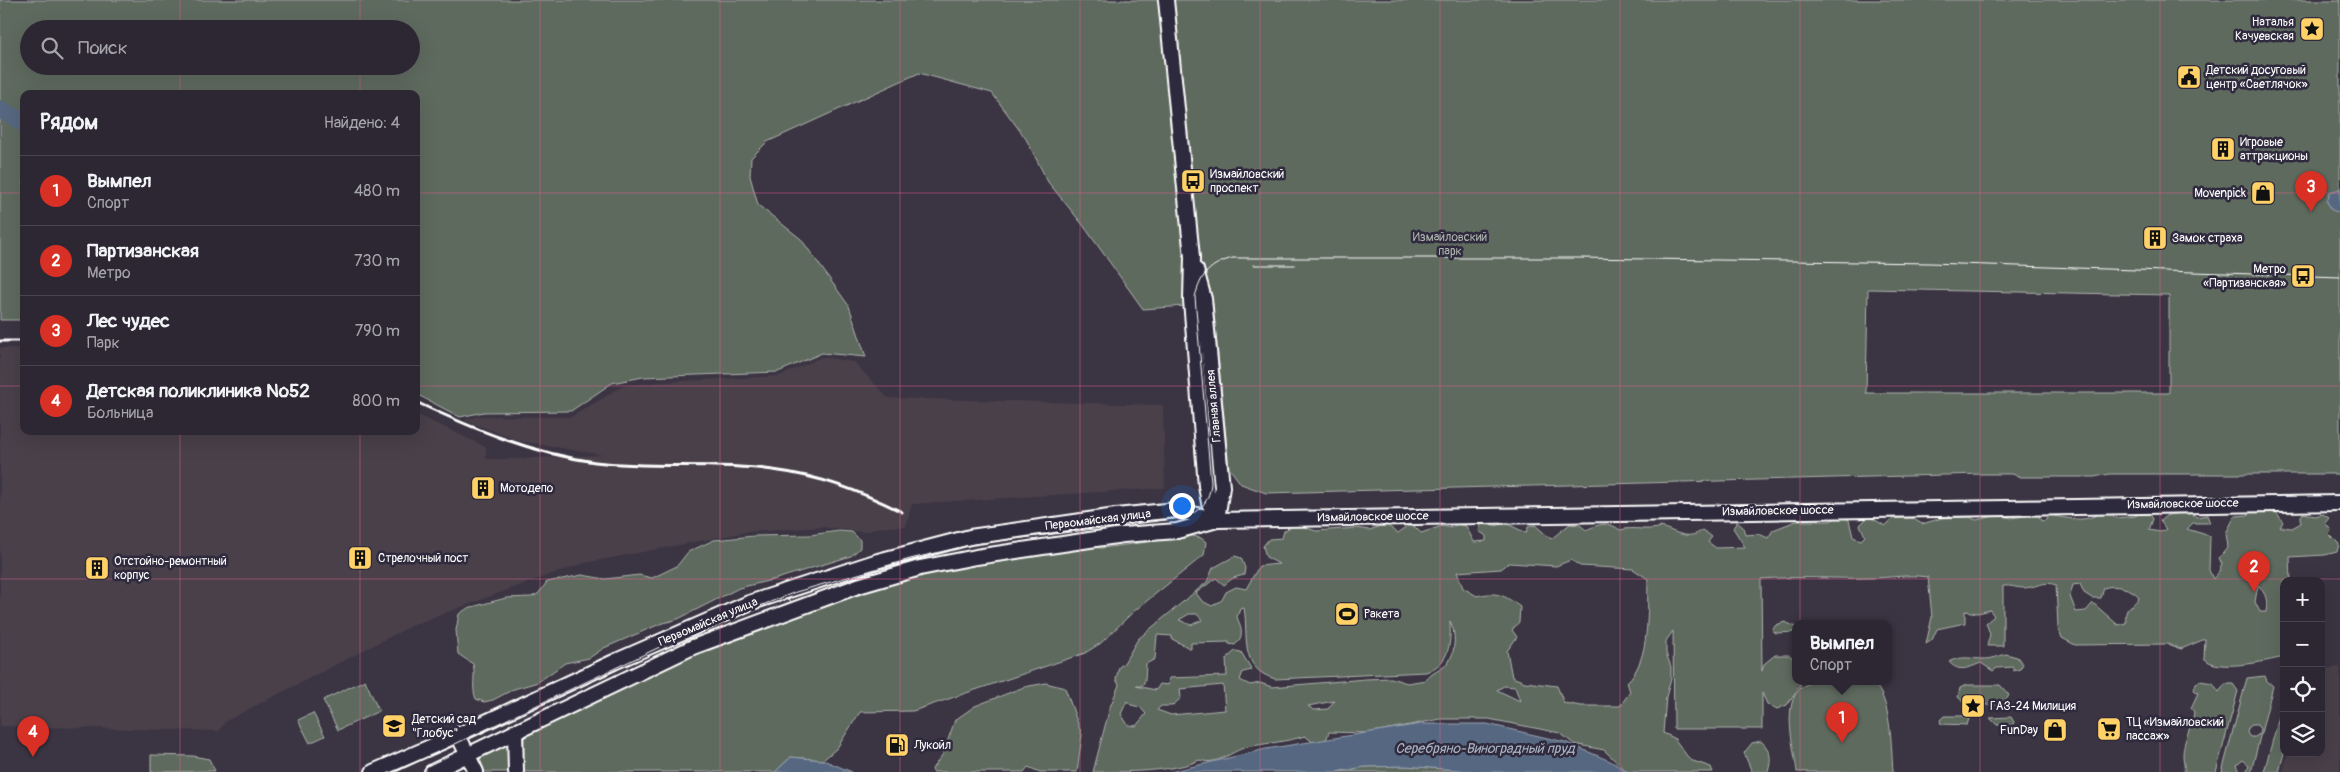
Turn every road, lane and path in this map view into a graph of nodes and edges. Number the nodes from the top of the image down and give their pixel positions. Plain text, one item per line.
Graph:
1 (1166, 0) edge
2 (1192, 257) junction
3 (1206, 486) junction
4 (2340, 502) edge
5 (1176, 510) junction
6 (1217, 520) junction
7 (515, 730) junction
8 (458, 735) junction
9 (467, 754) junction
10 (373, 772) edge
11 (432, 772) edge
12 (476, 772) edge
13 (516, 772) edge

1 - 2 main road, Главная аллея
2 - 3 main road, Главная аллея
2 - 6 main road, Главная аллея
3 - 5 main road
3 - 6 main road, Главная аллея
4 - 6 main road, Измайловское шоссе
5 - 6 main road, Первомайская улица
5 - 8 main road, Первомайская улица
6 - 7 main road, Первомайская улица
7 - 9 main road, Первомайская улица
7 - 13 main road
8 - 9 main road
8 - 10 main road, Первомайская улица
9 - 11 main road, Первомайская улица
9 - 12 main road

